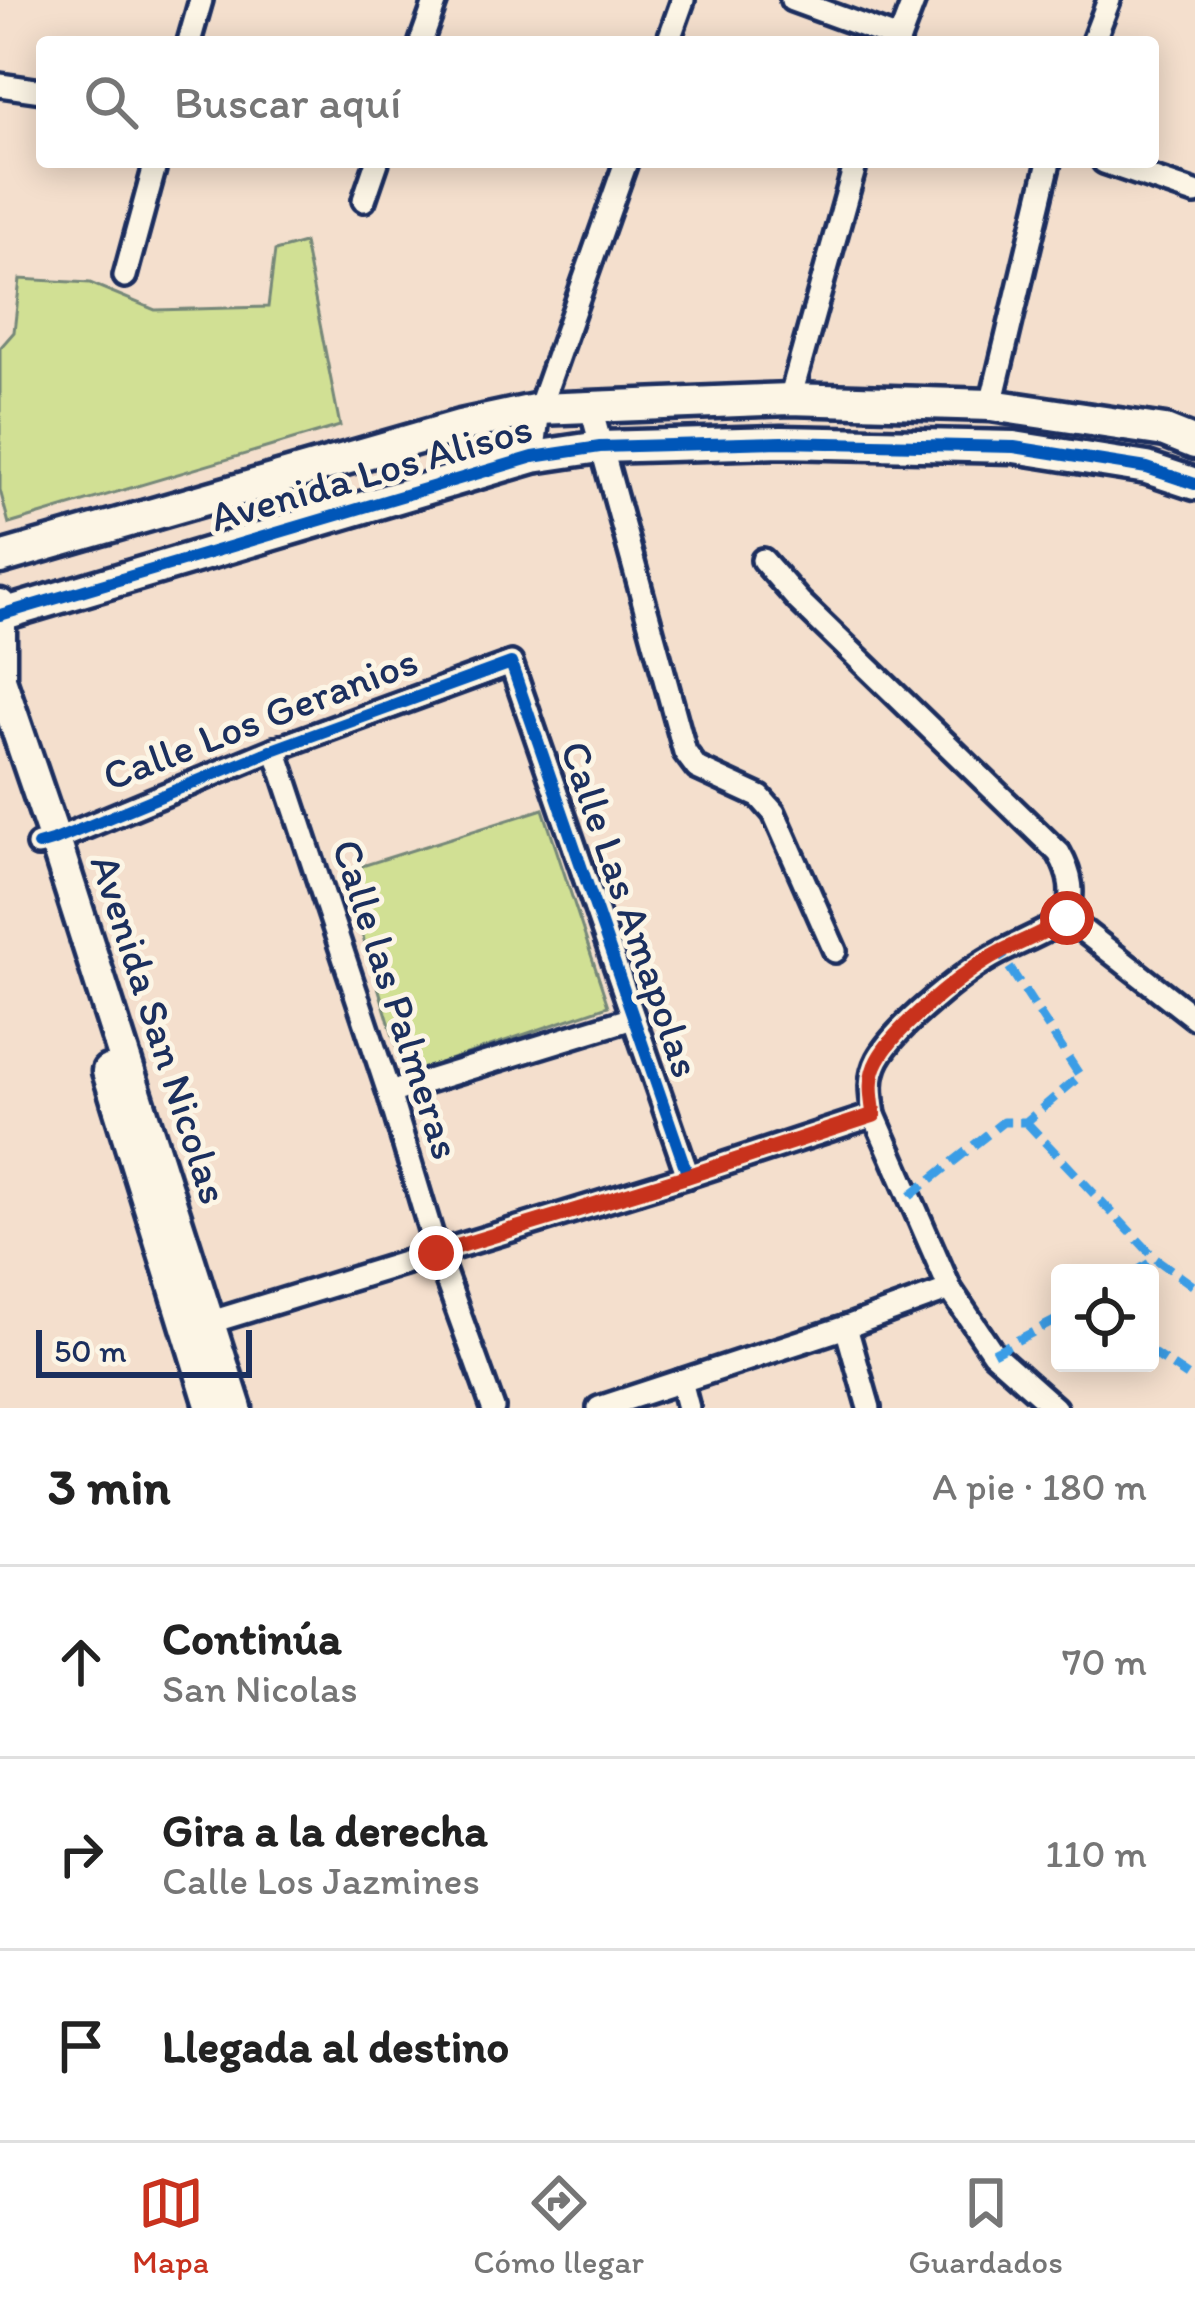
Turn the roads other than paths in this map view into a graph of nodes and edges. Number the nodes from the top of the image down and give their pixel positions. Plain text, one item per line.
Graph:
1 (201, 0) edge
2 (436, 0) edge
3 (683, 0) edge
4 (792, 0) edge
5 (914, 0) edge
6 (1109, 0) edge
7 (191, 36) edge
8 (423, 36) edge
9 (670, 36) edge
10 (885, 36) edge
11 (900, 36) edge
12 (1095, 36) edge
13 (0, 86) edge
14 (36, 90) edge
15 (154, 168) edge
16 (375, 168) edge
17 (624, 168) edge
18 (854, 168) edge
19 (1048, 168) edge
20 (1122, 168) edge
21 (1195, 193) edge
22 (364, 200) dead end
23 (125, 276) dead end
24 (790, 399) junction
25 (590, 405) junction
26 (992, 405) junction
27 (539, 409) junction
28 (1195, 442) edge
29 (600, 446) junction
30 (533, 457) junction
31 (1195, 484) edge
32 (0, 558) edge
33 (763, 560) dead end
34 (32, 603) junction
35 (0, 605) edge
36 (1, 615) edge
37 (511, 663) joint
38 (0, 679) edge
39 (0, 734) edge
40 (275, 749) junction
41 (46, 843) junction
42 (1067, 918) junction
43 (835, 951) dead end
44 (634, 1018) junction
45 (1195, 1018) edge
46 (389, 1093) junction
47 (874, 1115) junction
48 (688, 1176) junction
49 (436, 1253) junction
50 (950, 1289) junction
51 (211, 1322) junction
52 (846, 1328) junction
53 (682, 1381) junction
54 (212, 1408) edge
55 (236, 1408) edge
56 (493, 1408) edge
57 (599, 1408) edge
58 (688, 1408) edge
59 (869, 1408) edge
60 (1055, 1408) edge

1 - 7 street
2 - 8 street
3 - 9 street
4 - 10 street
5 - 11 street
6 - 12 street
13 - 14 street
15 - 23 street
16 - 22 street
17 - 27 street
18 - 24 street
19 - 26 street
20 - 21 street
24 - 25 street, Avenida Los Alisos
24 - 26 street, Avenida Los Alisos
25 - 27 street, Avenida Los Alisos
25 - 29 street
26 - 28 street, Avenida Los Alisos
27 - 30 street
27 - 32 street, Avenida Los Alisos
29 - 30 street, Avenida Los Alisos
29 - 31 street, Avenida Los Alisos
29 - 43 street
30 - 34 street, Avenida Los Alisos
33 - 42 street
34 - 36 street, Avenida Los Alisos
34 - 38 street
35 - 36 street, Avenida San Nicolas
36 - 38 street, Avenida San Nicolas
37 - 40 street, Calle Los Geranios
37 - 44 street, Calle Las Amapolas
38 - 41 street, Avenida San Nicolas
39 - 41 street, Avenida San Nicolas
40 - 41 street, Calle Los Geranios
40 - 46 street, Calle las Palmeras
41 - 51 street, Avenida San Nicolas
41 - 54 street, Avenida San Nicolas
42 - 45 street
42 - 47 street
44 - 46 street
44 - 48 street, Calle Las Amapolas
46 - 49 street, Calle las Palmeras
47 - 48 street
47 - 50 street
48 - 49 street
49 - 51 street
49 - 56 street, Calle las Palmeras
50 - 52 street
50 - 60 street
51 - 55 street, Avenida San Nicolas
52 - 53 street
52 - 59 street
53 - 57 street
53 - 58 street

